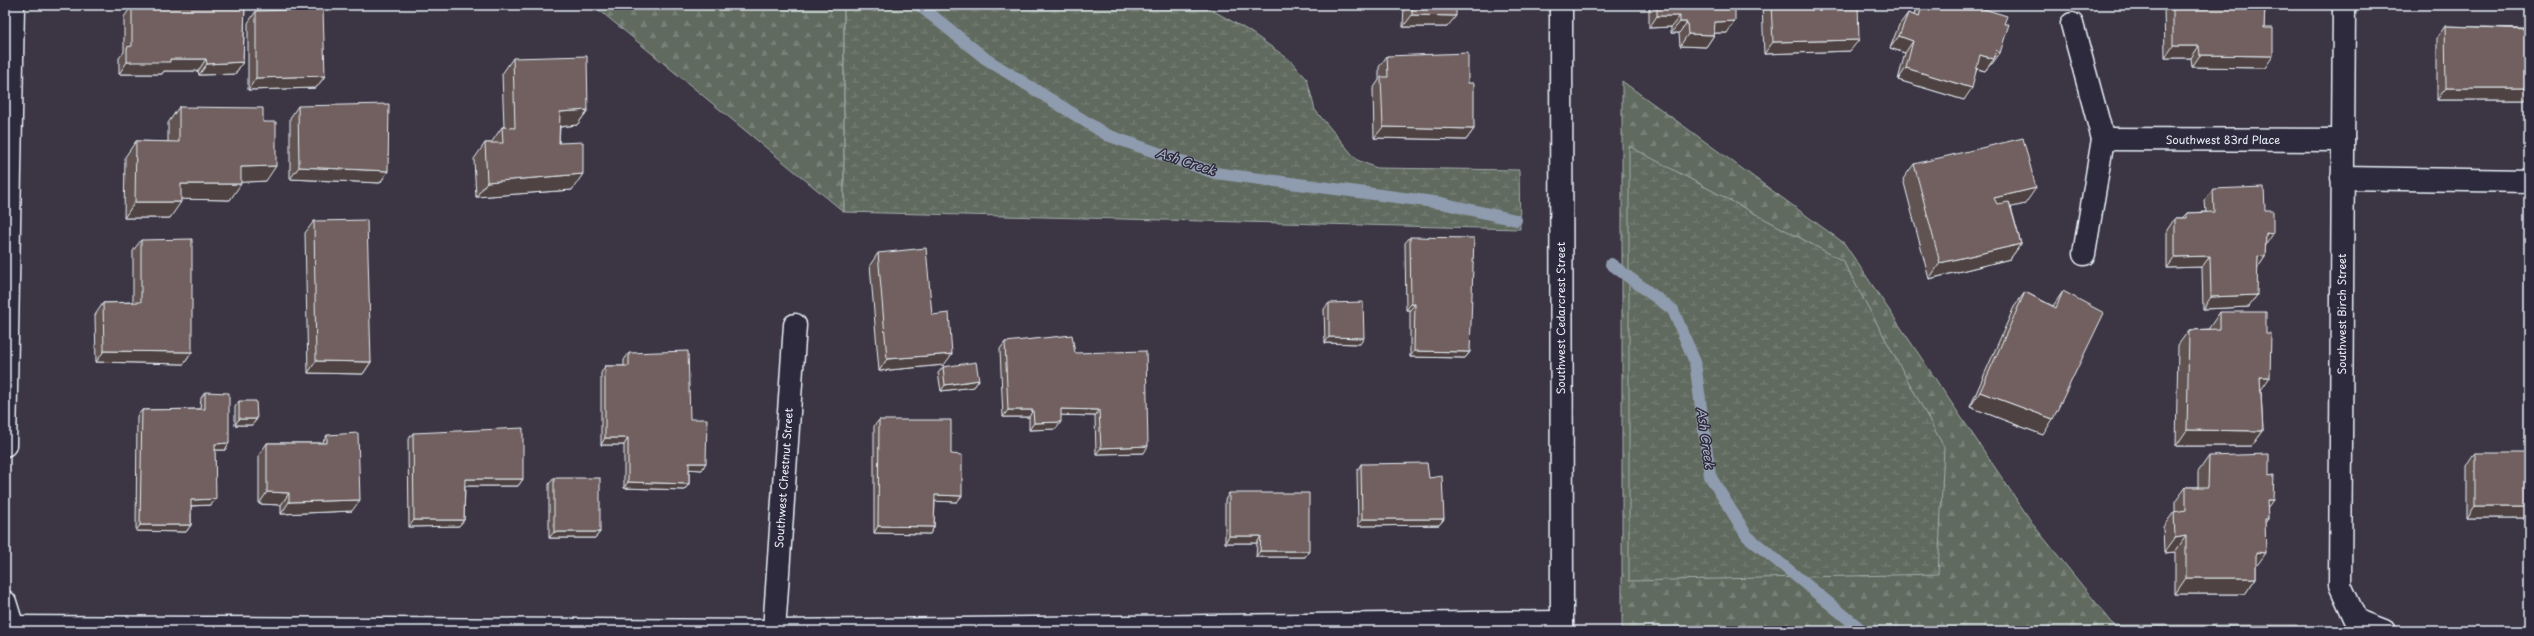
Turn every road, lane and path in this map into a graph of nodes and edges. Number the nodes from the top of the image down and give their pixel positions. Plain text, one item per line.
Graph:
1 (13, 5) edge
2 (1561, 5) edge
3 (2344, 5) edge
4 (2072, 24) dead end
5 (2102, 140) junction
6 (2343, 140) junction
7 (2342, 178) junction
8 (2529, 182) edge
9 (2084, 254) dead end
10 (794, 325) dead end
11 (5, 445) edge
12 (5, 602) edge
13 (1562, 627) edge
14 (11, 628) edge
15 (767, 631) edge
16 (774, 631) edge
17 (777, 631) edge
18 (2384, 631) edge

1 - 11 street
2 - 13 street, Southwest Cedarcrest Street
3 - 6 street, Southwest Birch Street
4 - 5 street
5 - 6 street, Southwest 83rd Place
5 - 9 street
6 - 7 street, Southwest Birch Street
7 - 8 street
7 - 18 street, Southwest Birch Street
10 - 16 street, Southwest Chestnut Street
12 - 14 street
13 - 17 street
14 - 15 street

